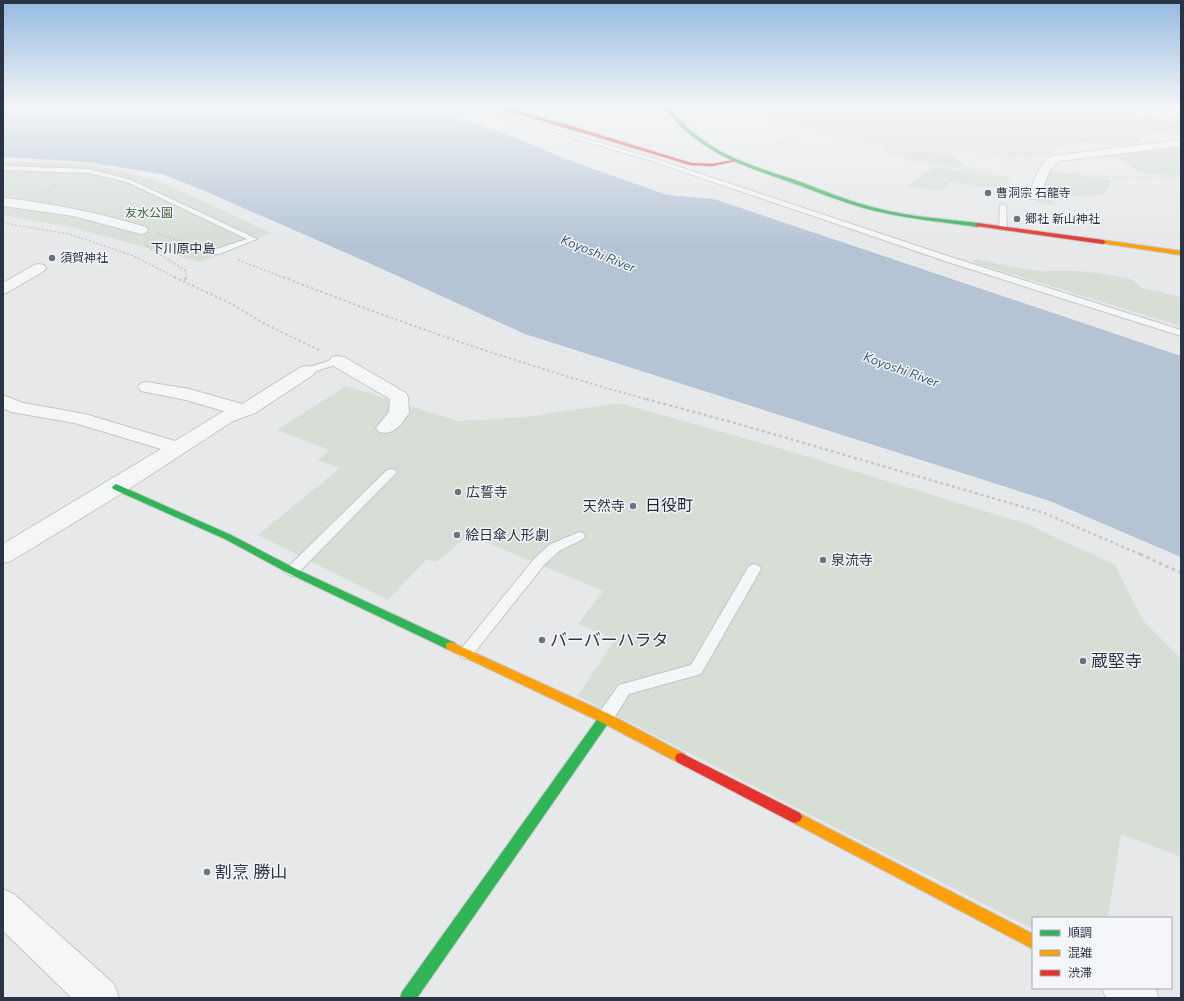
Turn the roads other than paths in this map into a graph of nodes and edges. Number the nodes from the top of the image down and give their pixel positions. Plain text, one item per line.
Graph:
1 (632, 154) edge
2 (657, 154) edge
3 (721, 154) edge
4 (1086, 154) edge
5 (734, 161) junction
6 (3, 168) edge
7 (1034, 196) dead end
8 (3, 202) edge
9 (1003, 206) dead end
10 (1003, 228) junction
11 (141, 230) road end
12 (216, 252) road end
13 (1181, 253) edge
14 (39, 268) dead end
15 (3, 289) edge
16 (1181, 333) edge
17 (338, 361) joint
18 (307, 371) joint
19 (147, 387) dead end
20 (3, 400) edge
21 (244, 410) junction
22 (386, 428) dead end
23 (178, 448) junction
24 (391, 472) dead end
25 (116, 487) junction
26 (579, 536) dead end
27 (3, 556) edge
28 (754, 569) dead end
29 (292, 571) junction
30 (466, 653) junction
31 (605, 718) junction
32 (3, 907) edge
33 (1032, 941) edge
34 (1123, 989) edge
35 (100, 998) edge
36 (408, 998) edge
37 (1140, 998) edge

1 - 16 lane
2 - 5 street
3 - 5 street
4 - 7 street
5 - 10 street
6 - 12 lane
8 - 11 street
9 - 10 lane
10 - 13 street
14 - 15 street
17 - 18 lane
17 - 22 street
18 - 21 street
19 - 21 street
20 - 23 street
21 - 23 street
23 - 25 street
24 - 29 lane
25 - 27 street
25 - 29 street
26 - 30 lane
28 - 31 lane
29 - 30 street
30 - 31 street
31 - 33 street
31 - 36 street
32 - 35 street
34 - 37 street

